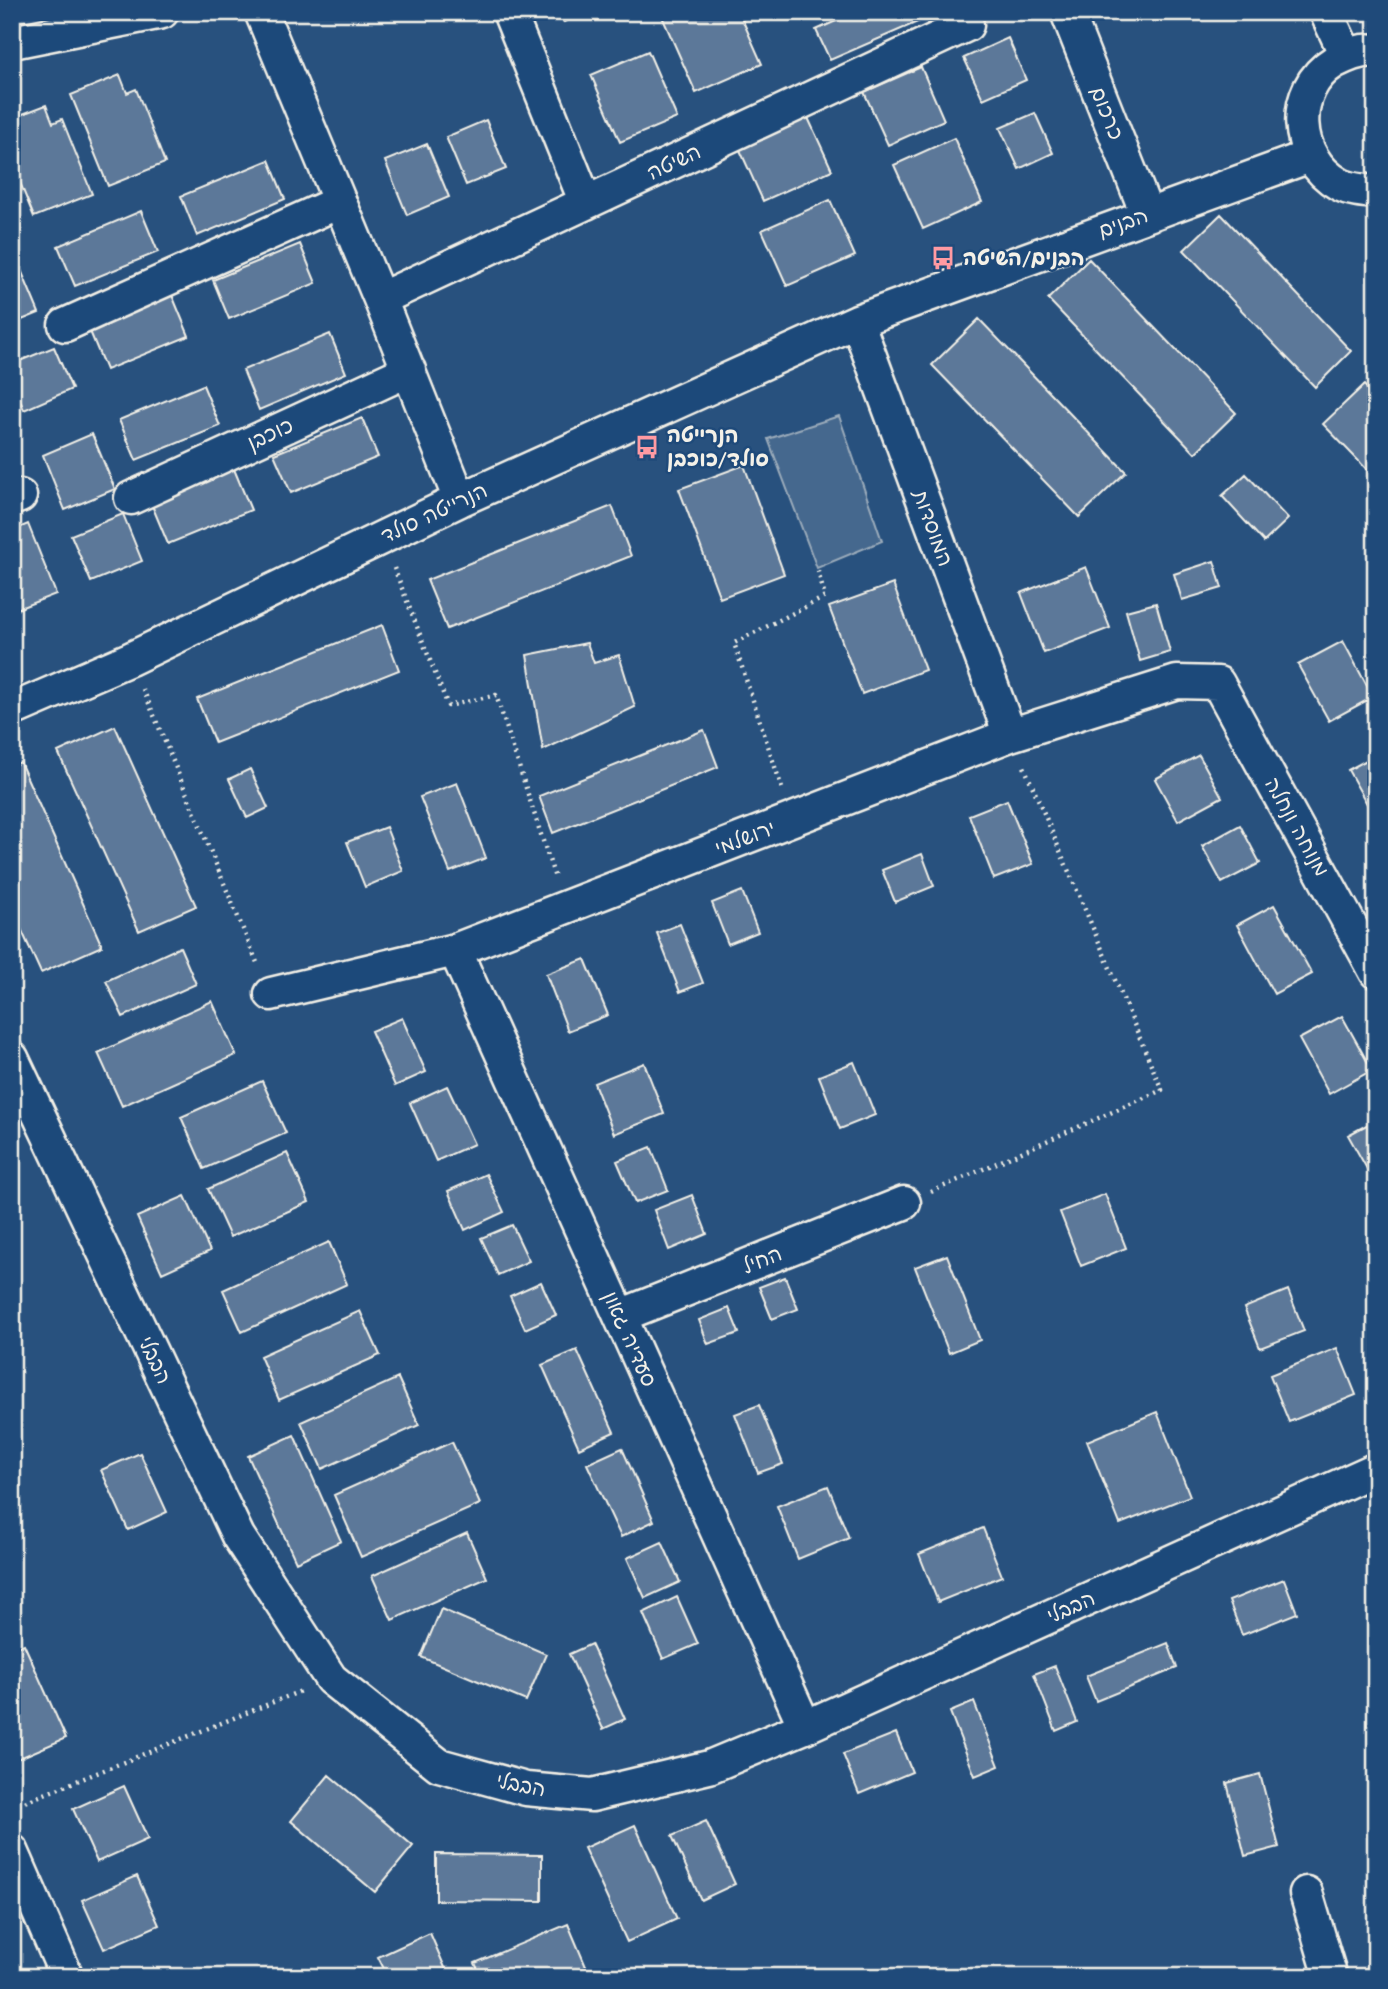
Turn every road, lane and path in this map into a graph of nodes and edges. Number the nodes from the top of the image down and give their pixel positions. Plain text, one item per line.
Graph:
1 (162, 12) edge
2 (261, 12) edge
3 (509, 12) edge
4 (1066, 12) edge
5 (1326, 12) edge
6 (967, 26) dead end
7 (12, 42) edge
8 (1361, 53) edge
9 (1310, 156) junction
10 (1376, 192) edge
11 (339, 202) junction
12 (586, 203) junction
13 (1147, 214) junction
14 (380, 299) junction
15 (857, 321) junction
16 (65, 325) dead end
17 (409, 370) junction
18 (131, 498) dead end
19 (460, 500) junction
20 (382, 538) junction
21 (817, 568) dead end
22 (130, 659) junction
23 (1218, 683) joint
24 (12, 710) edge
25 (1010, 735) junction
26 (793, 819) junction
27 (565, 908) junction
28 (455, 950) junction
29 (1376, 972) edge
30 (271, 994) joint
31 (12, 1058) edge
32 (904, 1203) joint
33 (620, 1316) junction
34 (1376, 1469) edge
35 (331, 1679) junction
36 (805, 1727) junction
37 (12, 1807) edge
38 (12, 1850) edge
39 (1306, 1893) dead end
40 (67, 1977) edge
41 (1331, 1977) edge

1 - 7 street
2 - 11 street
3 - 12 street
4 - 13 street, כרכום
5 - 8 street
6 - 12 street, השיטה
8 - 9 street
9 - 10 street
9 - 13 street, הבנים
11 - 14 street
11 - 16 street
12 - 14 street, השיטה
13 - 15 street, הבנים
14 - 17 street
15 - 19 street, הנרייטה סולד
15 - 25 street, המוסדות
17 - 18 street, כוכבן
17 - 19 street
19 - 20 street, הנרייטה סולד
20 - 22 street, הנרייטה סולד
20 - 27 path
21 - 26 path
22 - 24 street, הנרייטה סולד
22 - 30 path
23 - 25 street, ירושלמי
23 - 29 street, מנוחה ונחלה
25 - 26 street, ירושלמי
25 - 32 path
26 - 27 street, ירושלמי
27 - 28 street, ירושלמי
28 - 30 street, ירושלמי
28 - 33 street, סעדיה גאון
31 - 35 street, הבבלי
32 - 33 street, החיל
33 - 36 street, סעדיה גאון
34 - 36 street, הבבלי
35 - 36 street, הבבלי
35 - 37 path
38 - 40 street
39 - 41 street

